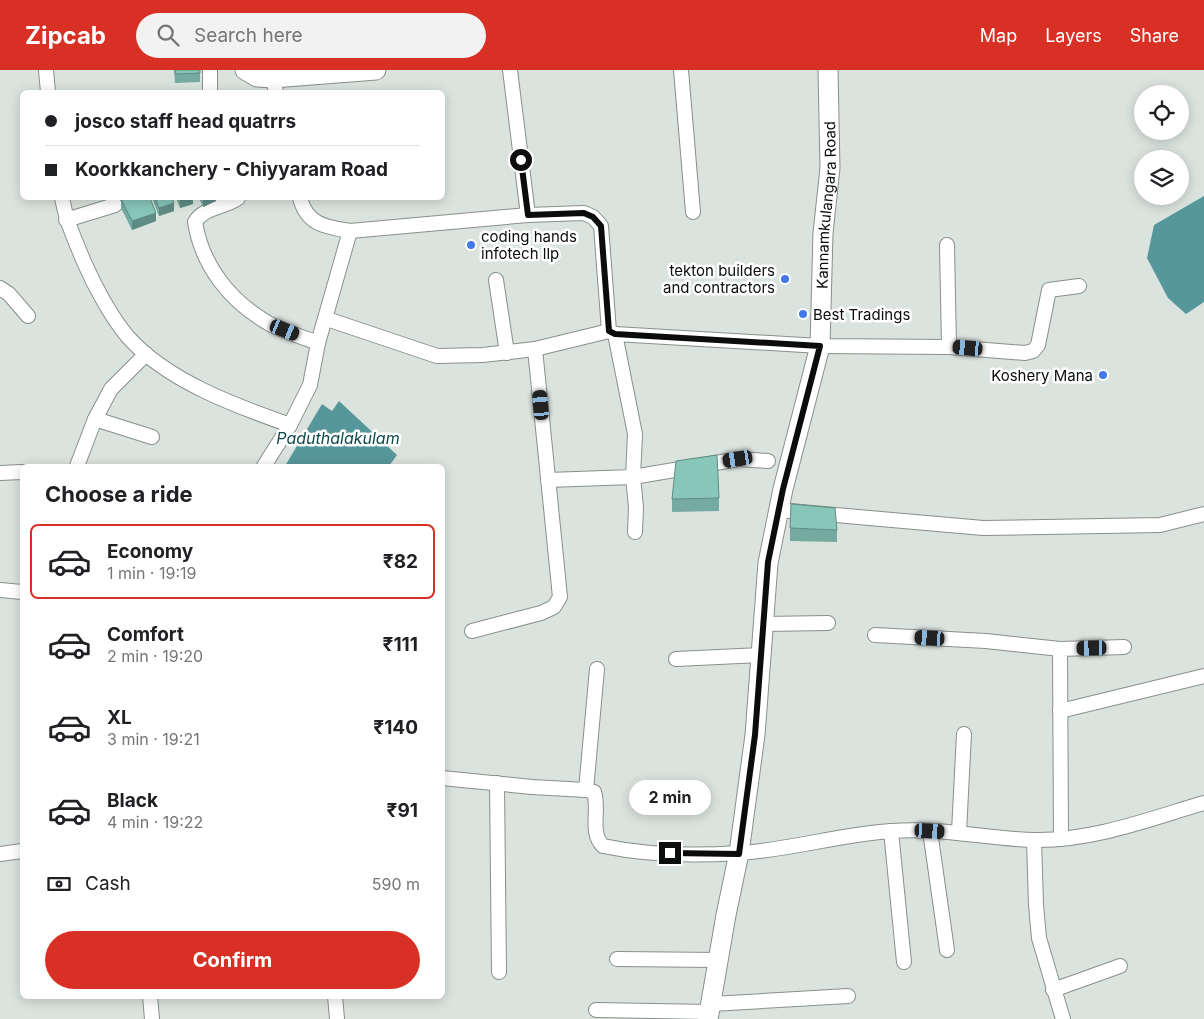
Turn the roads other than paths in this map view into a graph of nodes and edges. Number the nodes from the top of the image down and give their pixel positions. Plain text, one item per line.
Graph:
1 (46, 70) edge
2 (210, 70) edge
3 (245, 70) edge
4 (376, 70) edge
5 (510, 70) edge
6 (681, 70) edge
7 (828, 70) edge
8 (275, 85) edge
9 (48, 90) edge
10 (210, 90) edge
11 (62, 200) edge
12 (233, 200) edge
13 (301, 200) edge
14 (115, 205) dead end
15 (693, 212) dead end
16 (528, 215) junction
17 (66, 220) junction
18 (350, 230) junction
19 (947, 245) dead end
20 (496, 280) dead end
21 (1079, 286) dead end
22 (0, 288) edge
23 (28, 316) dead end
24 (327, 319) junction
25 (612, 333) junction
26 (318, 343) junction
27 (820, 346) junction
28 (949, 347) junction
29 (535, 350) junction
30 (507, 353) junction
31 (146, 354) junction
32 (95, 419) junction
33 (290, 425) junction
34 (152, 437) dead end
35 (768, 461) dead end
36 (78, 464) edge
37 (269, 464) edge
38 (20, 472) edge
39 (0, 473) edge
40 (633, 477) junction
41 (548, 480) junction
42 (779, 510) junction
43 (1204, 514) edge
44 (635, 532) dead end
45 (0, 590) edge
46 (20, 592) edge
47 (828, 623) dead end
48 (763, 624) junction
49 (472, 630) dead end
50 (875, 635) dead end
51 (1124, 647) dead end
52 (1060, 649) junction
53 (761, 655) junction
54 (676, 659) dead end
55 (597, 669) dead end
56 (1204, 676) edge
57 (1060, 711) junction
58 (964, 734) dead end
59 (445, 778) edge
60 (497, 783) junction
61 (586, 790) junction
62 (1204, 803) edge
63 (891, 831) junction
64 (930, 831) junction
65 (959, 832) junction
66 (1061, 839) junction
67 (1034, 840) junction
68 (20, 852) edge
69 (0, 854) edge
70 (739, 854) junction
71 (947, 950) dead end
72 (617, 959) dead end
73 (718, 960) junction
74 (904, 962) dead end
75 (1120, 966) dead end
76 (499, 972) dead end
77 (1053, 990) junction
78 (848, 996) dead end
79 (150, 999) edge
80 (335, 999) edge
81 (596, 1010) dead end
82 (710, 1012) edge
83 (152, 1019) edge
84 (337, 1019) edge
85 (1063, 1019) edge

1 - 9 street
2 - 10 street
3 - 8 street
4 - 8 street
5 - 16 street
6 - 15 street
7 - 27 street, Kannamkulangara Road
11 - 17 street
12 - 26 street
13 - 18 street
14 - 17 street
16 - 18 street
16 - 25 street
17 - 31 street
18 - 24 street
19 - 28 street
20 - 30 street
21 - 28 street
22 - 23 street
24 - 26 street
24 - 30 street
25 - 27 street
25 - 29 street
25 - 40 street
26 - 33 street
27 - 28 street
27 - 42 street, Kannamkulangara Road
29 - 30 street
29 - 41 street
31 - 32 street
31 - 33 street
32 - 34 street
32 - 36 street
33 - 37 street
35 - 40 street
38 - 39 street
40 - 41 street
40 - 44 street
41 - 49 street
42 - 43 street
42 - 48 street, Kannamkulangara Road
45 - 46 street
47 - 48 street
48 - 53 street, Kannamkulangara Road
50 - 52 street
51 - 52 street
52 - 57 street
53 - 54 street
53 - 70 street, Kannamkulangara Road
55 - 61 street
56 - 57 street
57 - 66 street
58 - 65 street
59 - 60 street
60 - 61 street
60 - 76 street
61 - 70 street
62 - 66 street
63 - 64 street
63 - 70 street
63 - 74 street
64 - 65 street
64 - 71 street
65 - 67 street
66 - 67 street
67 - 77 street
68 - 69 street
70 - 73 street, Kannamkulangara Road
72 - 73 street
73 - 82 street, Kannamkulangara Road
75 - 77 street
77 - 85 street
78 - 82 street
79 - 83 street
80 - 84 street
81 - 82 street

